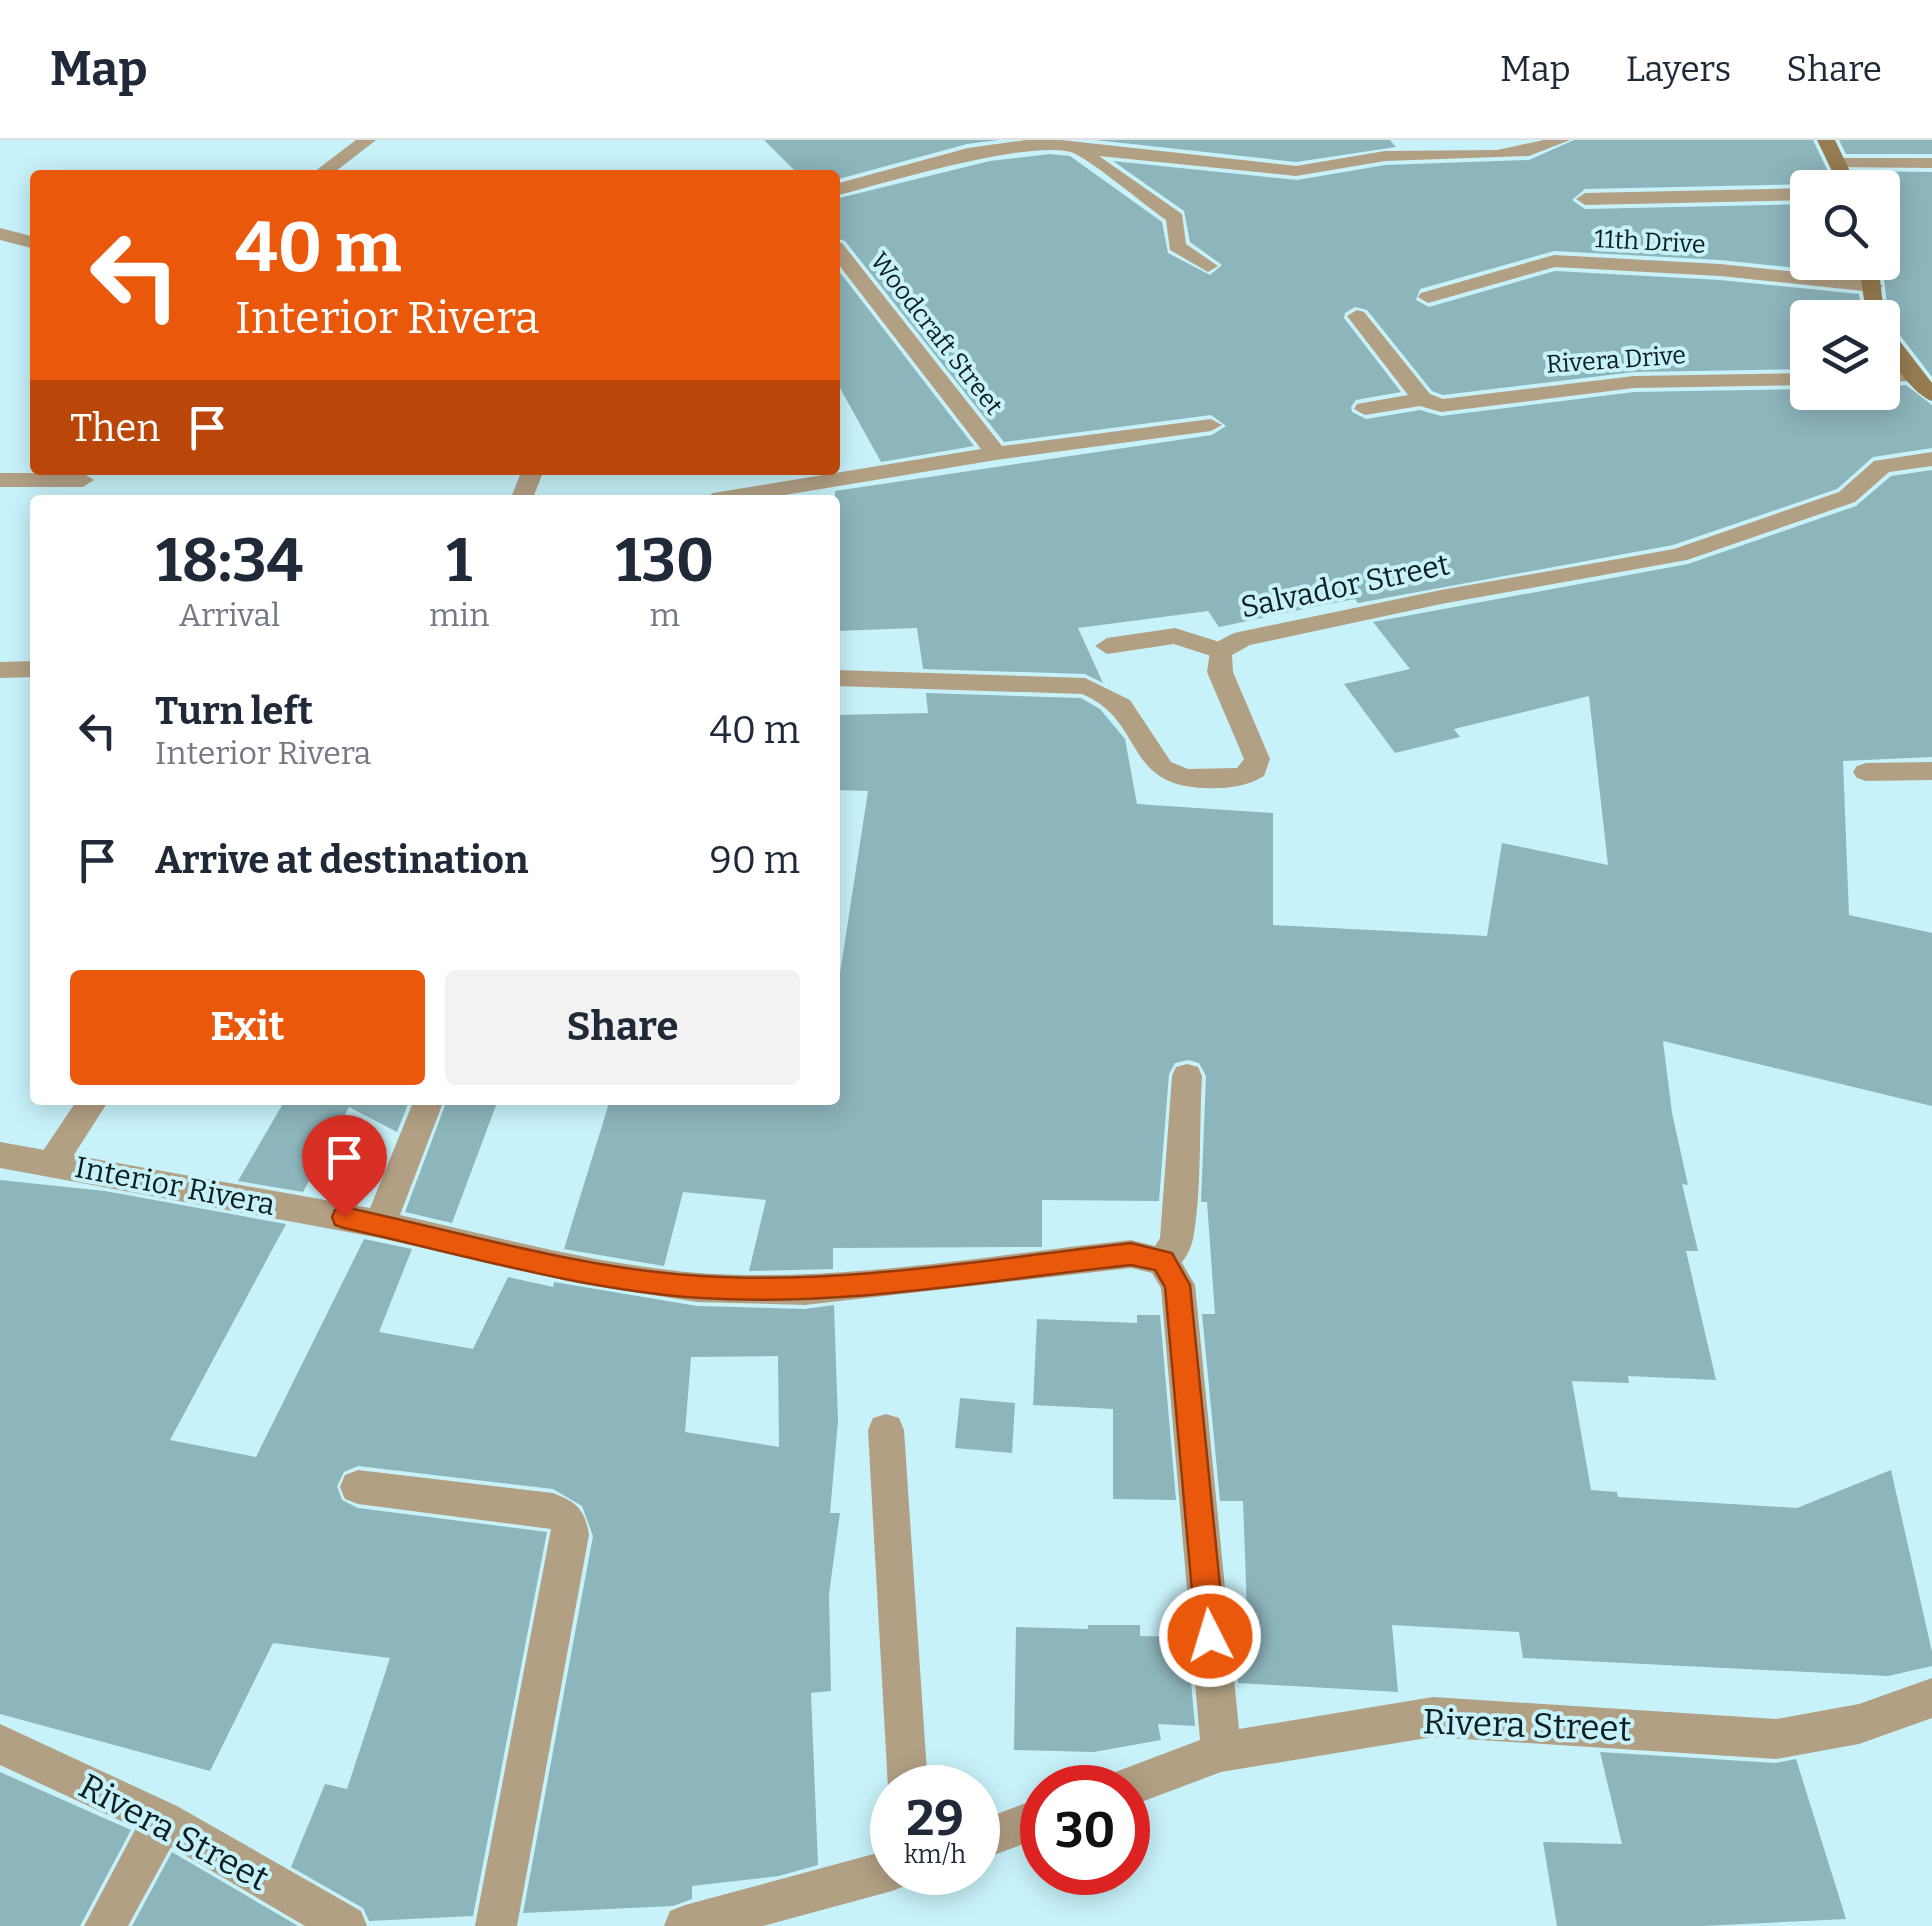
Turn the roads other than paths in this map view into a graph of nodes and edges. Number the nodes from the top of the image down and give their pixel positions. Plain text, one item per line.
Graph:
1 (367, 140) edge
2 (1561, 140) edge
3 (1826, 140) edge
4 (997, 144) edge
5 (1074, 146) junction
6 (1840, 163) junction
7 (1932, 164) edge
8 (326, 170) edge
9 (1843, 170) edge
10 (840, 189) edge
11 (1790, 194) edge
12 (1585, 199) dead end
13 (0, 234) edge
14 (30, 242) edge
15 (840, 253) edge
16 (1208, 266) dead end
17 (1872, 280) edge
18 (1873, 286) junction
19 (1428, 297) dead end
20 (1875, 300) edge
21 (1357, 316) dead end
22 (1900, 355) edge
23 (1900, 376) edge
24 (1914, 376) junction
25 (1790, 379) edge
26 (1932, 396) edge
27 (1426, 401) junction
28 (1365, 409) dead end
29 (1211, 425) dead end
30 (996, 454) junction
31 (1932, 459) edge
32 (0, 480) edge
33 (81, 483) edge
34 (744, 495) edge
35 (1108, 646) dead end
36 (1220, 651) junction
37 (30, 669) edge
38 (0, 670) edge
39 (840, 678) edge
40 (1932, 771) edge
41 (1866, 772) dead end
42 (1188, 1076) dead end
43 (91, 1105) edge
44 (427, 1105) edge
45 (0, 1155) edge
46 (52, 1163) junction
47 (380, 1224) junction
48 (1163, 1261) junction
49 (886, 1430) dead end
50 (358, 1486) dead end
51 (1932, 1698) edge
52 (0, 1744) edge
53 (1222, 1752) junction
54 (907, 1765) edge
55 (1150, 1778) edge
56 (163, 1820) junction
57 (870, 1876) edge
58 (105, 1926) edge
59 (346, 1926) edge
60 (496, 1926) edge
61 (685, 1926) edge

1 - 8 street
2 - 5 street
3 - 6 main road
4 - 5 street
4 - 10 street
5 - 16 street
6 - 7 street
6 - 9 main road
11 - 12 street
13 - 14 street
15 - 30 street, Woodcraft Street
17 - 18 main road
18 - 19 street, 11th Drive
18 - 20 main road
21 - 27 street
22 - 24 main road
23 - 24 street
24 - 26 main road
25 - 27 street, Rivera Drive
27 - 28 street, Rivera Drive
29 - 30 street
30 - 34 street
31 - 36 street, Salvador Street
32 - 33 street
35 - 36 street
36 - 39 street, Salvador Street
37 - 38 street
40 - 41 street
42 - 48 street
43 - 46 street
44 - 47 street
45 - 46 street, Interior Rivera
46 - 47 street, Interior Rivera
47 - 48 street, Interior Rivera
48 - 53 street
49 - 54 street
50 - 60 street
51 - 53 street, Rivera Street
52 - 56 street, Rivera Street
53 - 55 street, Rivera Street
56 - 58 street
56 - 59 street, Rivera Street
57 - 61 street

